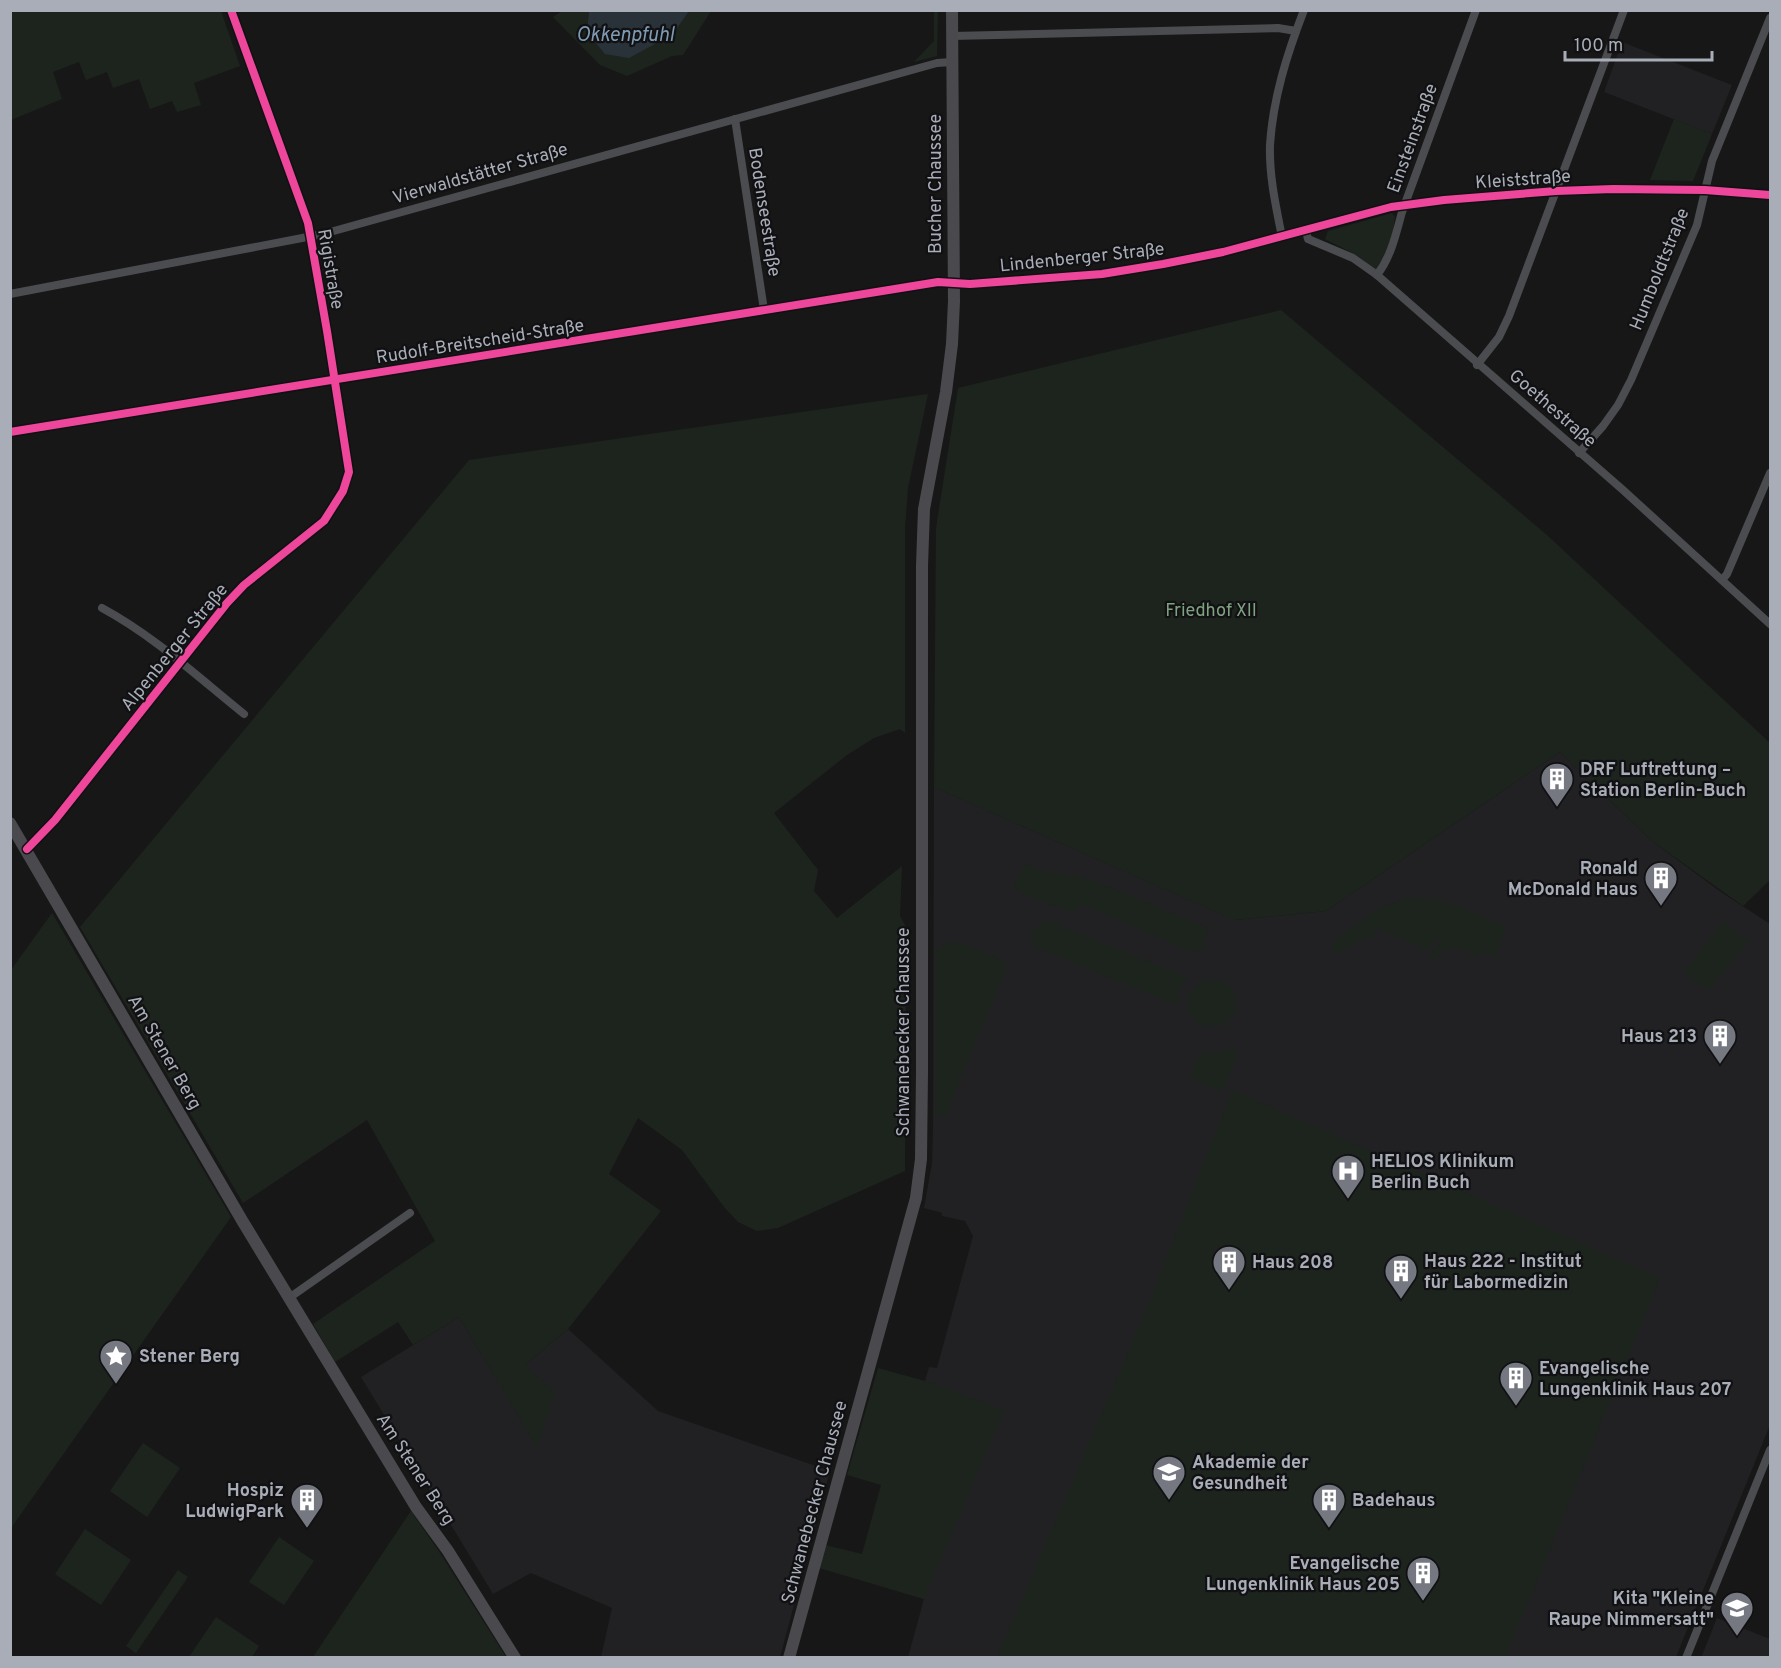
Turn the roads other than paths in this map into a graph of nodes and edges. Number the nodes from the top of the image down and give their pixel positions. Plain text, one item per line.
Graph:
1 (231, 10) edge
2 (952, 10) edge
3 (1304, 10) edge
4 (1476, 10) edge
5 (1624, 10) edge
6 (1770, 18) edge
7 (1296, 31) junction
8 (952, 36) junction
9 (952, 62) junction
10 (735, 119) junction
11 (1705, 190) junction
12 (1556, 191) junction
13 (1770, 195) edge
14 (1406, 204) junction
15 (1306, 231) junction
16 (311, 237) junction
17 (1281, 237) junction
18 (1377, 275) junction
19 (954, 283) junction
20 (10, 294) edge
21 (764, 310) junction
22 (1477, 365) junction
23 (335, 379) junction
24 (946, 392) joint
25 (10, 432) edge
26 (1580, 453) junction
27 (349, 472) joint
28 (1770, 473) edge
29 (1722, 580) junction
30 (102, 608) dead end
31 (1770, 624) edge
32 (180, 662) junction
33 (244, 714) dead end
34 (10, 823) edge
35 (27, 849) junction
36 (410, 1213) dead end
37 (289, 1298) junction
38 (1770, 1450) edge
39 (515, 1658) edge
40 (789, 1658) edge
41 (1686, 1658) edge

1 - 16 street, Rigistraße
2 - 8 main road, Bucher Chaussee
3 - 7 street
4 - 14 street, Einsteinstraße
5 - 12 street
6 - 11 street, Humboldtstraße
7 - 8 street
7 - 17 street
8 - 9 main road, Bucher Chaussee
9 - 10 street, Vierwaldstätter Straße
9 - 19 main road, Bucher Chaussee
10 - 16 street, Vierwaldstätter Straße
10 - 21 street, Bodenseestraße
11 - 12 street, Kleiststraße
11 - 13 street, Kleiststraße
11 - 26 street, Humboldtstraße
12 - 14 street, Kleiststraße
12 - 22 street
14 - 15 street, Kleiststraße
14 - 18 street, Einsteinstraße
15 - 17 street, Kleiststraße
15 - 18 street, Goethestraße
16 - 20 street, Vierwaldstätter Straße
16 - 23 street, Rigistraße
17 - 19 street, Lindenberger Straße
18 - 22 street, Goethestraße
19 - 21 street, Rudolf-Breitscheid-Straße
19 - 24 main road, Bucher Chaussee
21 - 23 street, Rudolf-Breitscheid-Straße
22 - 26 street, Goethestraße
23 - 25 street, Rudolf-Breitscheid-Straße
23 - 27 street, Rigistraße
24 - 40 main road, Schwanebecker Chaussee
26 - 29 street, Goethestraße
27 - 32 street, Alpenberger Straße
28 - 29 street
29 - 31 street, Goethestraße
30 - 32 street, Alpenberger Straße
32 - 33 street, Alpenberger Straße
32 - 35 street, Alpenberger Straße
34 - 35 main road, Am Stener Berg
35 - 37 main road, Am Stener Berg
36 - 37 street
37 - 39 main road, Am Stener Berg
38 - 41 street

